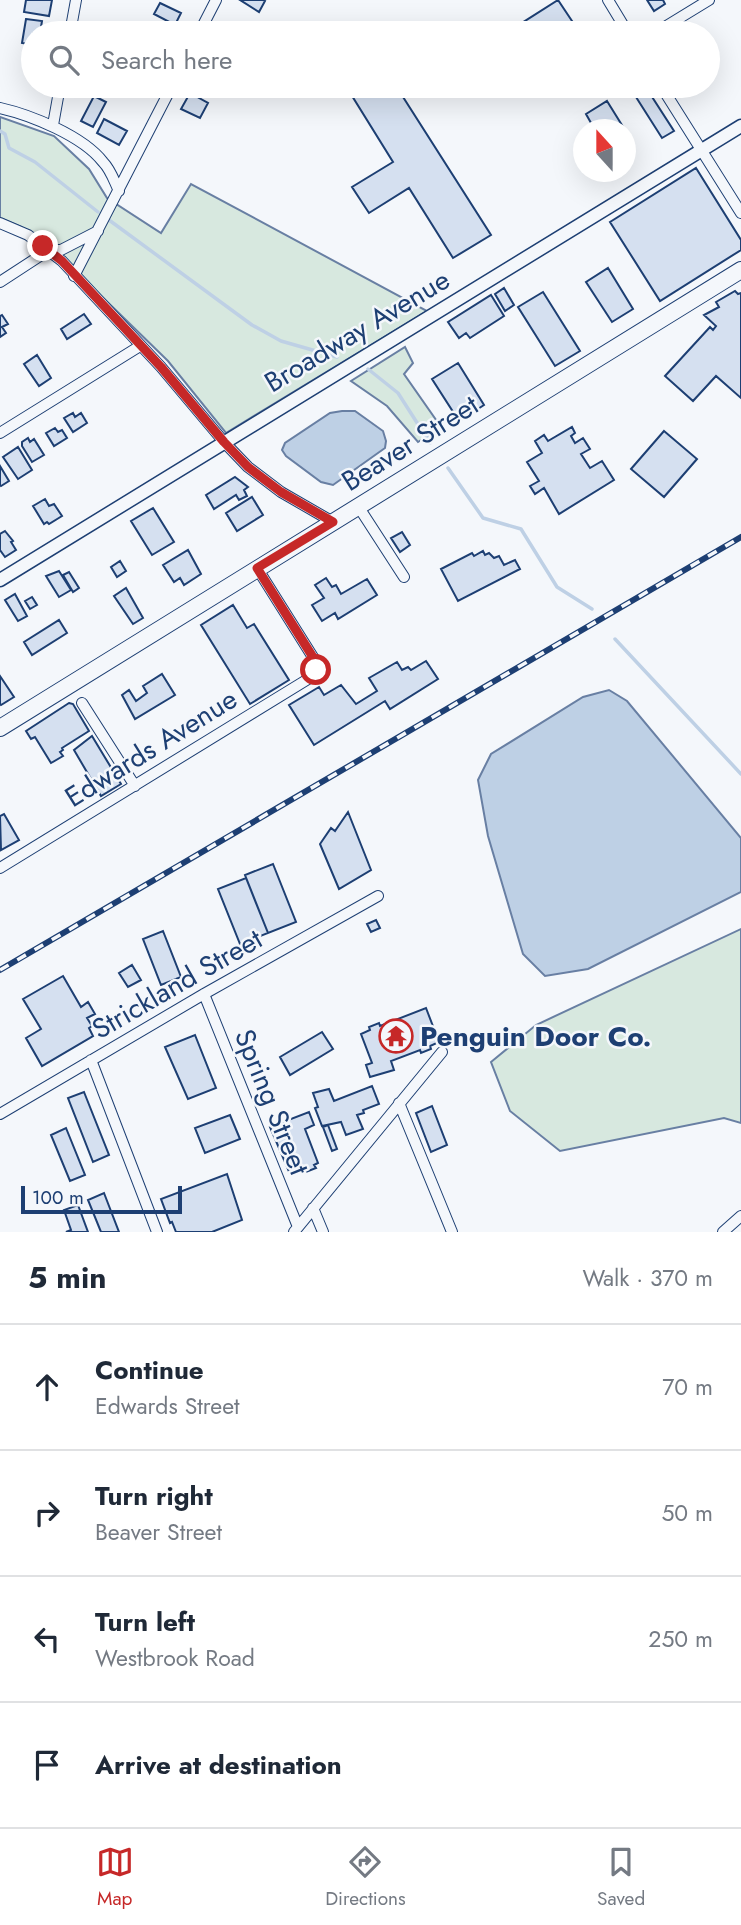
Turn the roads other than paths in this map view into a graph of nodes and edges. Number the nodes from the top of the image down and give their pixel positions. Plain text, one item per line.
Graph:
1 (76, 0) edge
2 (216, 0) edge
3 (608, 0) edge
4 (709, 0) edge
5 (72, 21) edge
6 (205, 21) edge
7 (621, 21) edge
8 (674, 21) edge
9 (58, 98) edge
10 (166, 98) edge
11 (668, 98) edge
12 (0, 108) edge
13 (53, 125) junction
14 (741, 126) edge
15 (701, 150) junction
16 (119, 191) junction
17 (741, 213) edge
18 (0, 223) edge
19 (98, 231) junction
20 (49, 250) junction
21 (741, 270) edge
22 (74, 276) junction
23 (0, 282) edge
24 (140, 346) junction
25 (0, 433) edge
26 (224, 442) junction
27 (358, 506) junction
28 (333, 522) junction
29 (257, 568) junction
30 (404, 577) dead end
31 (0, 580) edge
32 (82, 703) dead end
33 (0, 728) edge
34 (135, 786) junction
35 (0, 868) edge
36 (378, 896) dead end
37 (204, 994) junction
38 (442, 1052) dead end
39 (91, 1060) junction
40 (399, 1103) junction
41 (0, 1114) edge
42 (313, 1208) junction
43 (741, 1216) edge
44 (296, 1229) edge
45 (157, 1232) edge
46 (323, 1232) edge
47 (452, 1232) edge
48 (724, 1232) edge

1 - 5 street
2 - 6 street
3 - 7 street
4 - 8 street
9 - 13 street
10 - 16 street
11 - 15 street
12 - 13 street
13 - 16 street
14 - 15 street, Broadway Avenue
15 - 17 street
15 - 26 street, Broadway Avenue
16 - 19 street
18 - 20 street
19 - 20 street
19 - 22 street
20 - 22 street
20 - 23 street
21 - 27 main road, Beaver Street
22 - 24 street
24 - 25 street
24 - 26 street
26 - 28 street
26 - 31 street, Broadway Avenue
27 - 28 main road, Beaver Street
27 - 30 street
28 - 29 main road, Beaver Street
29 - 33 main road, Beaver Street
29 - 34 street, Edwards Avenue
32 - 34 street
34 - 35 street, Edwards Avenue
36 - 37 street, Strickland Street
37 - 39 street, Strickland Street
37 - 44 street, Spring Street
38 - 40 street
39 - 41 street, Strickland Street
39 - 45 street
40 - 42 street
40 - 47 street
42 - 44 street
42 - 46 street, Spring Street
43 - 48 street

